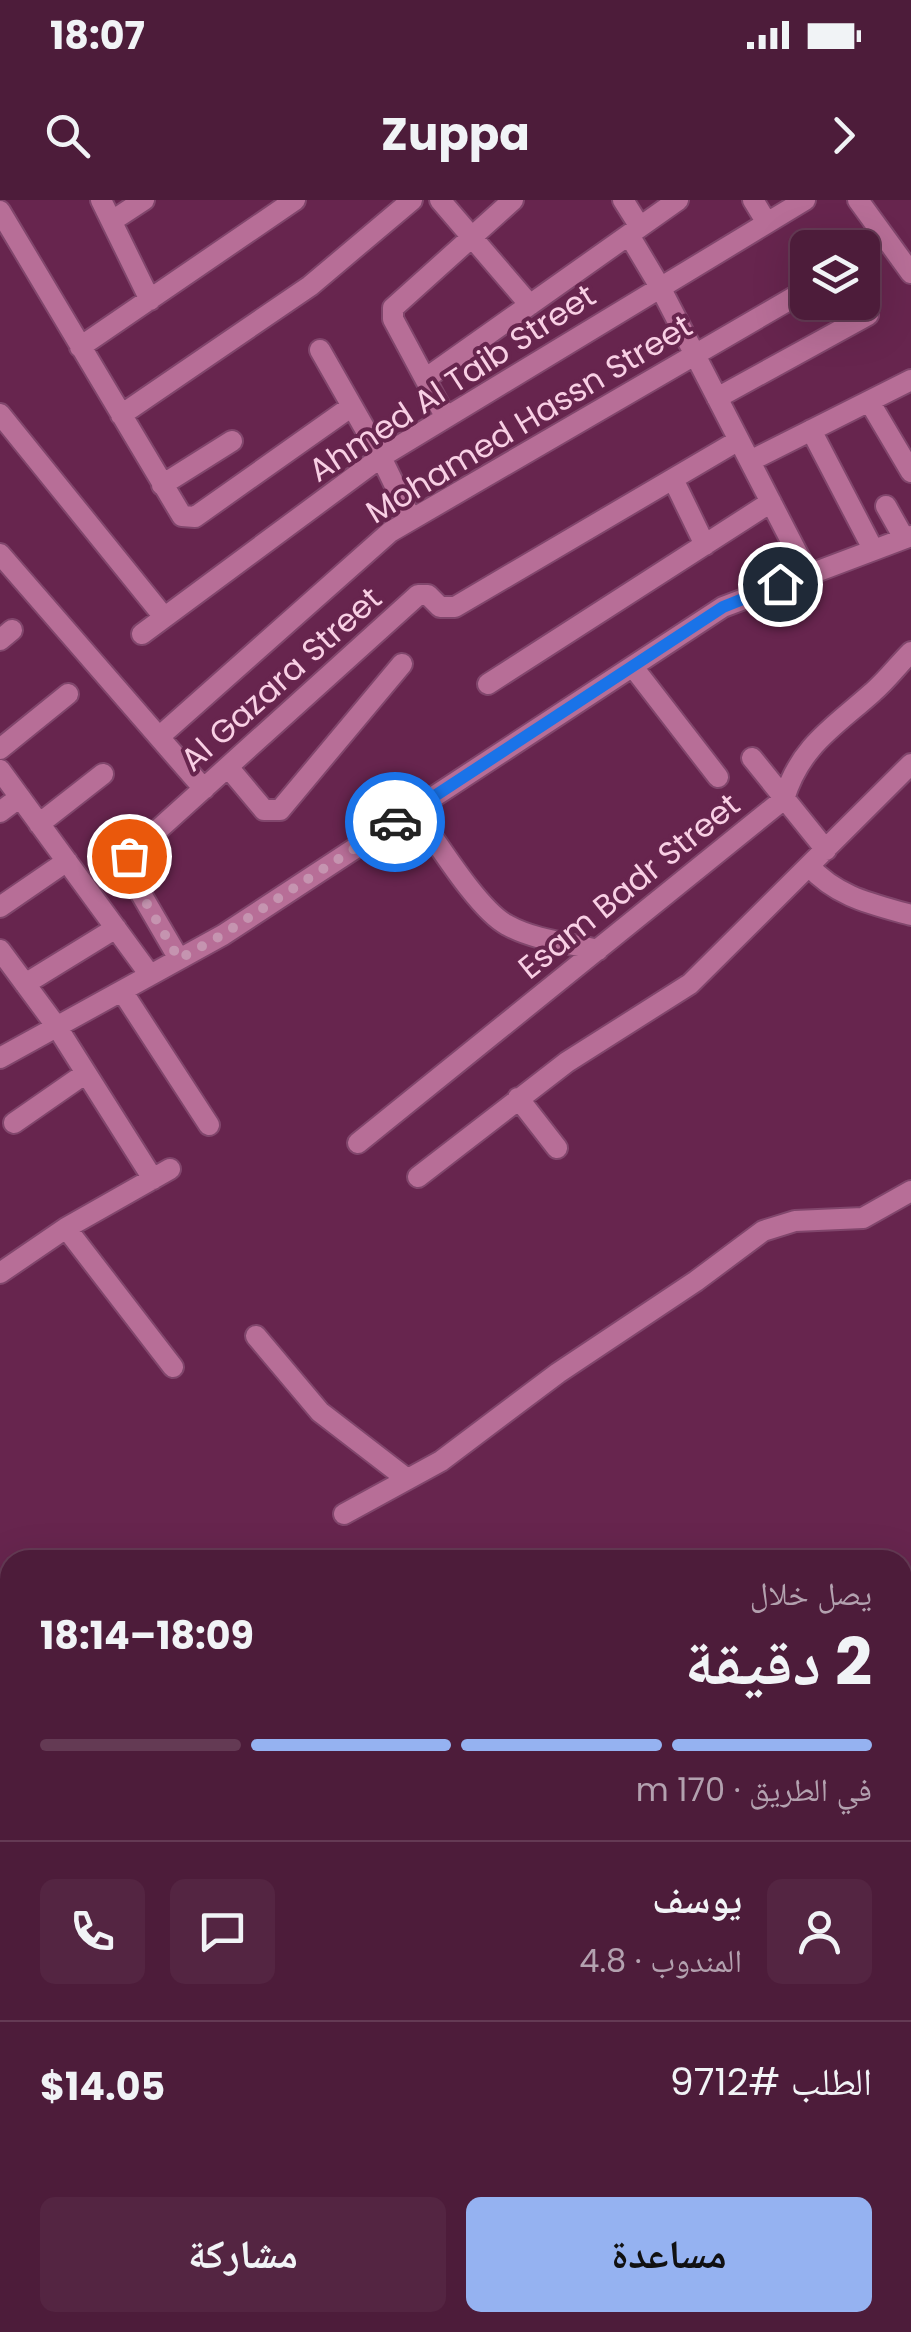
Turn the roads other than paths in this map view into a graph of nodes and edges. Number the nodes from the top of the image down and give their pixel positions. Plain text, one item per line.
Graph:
1 (101, 200) edge
2 (144, 200) edge
3 (296, 200) edge
4 (412, 200) edge
5 (440, 200) edge
6 (513, 200) edge
7 (622, 200) edge
8 (678, 200) edge
9 (752, 200) edge
10 (805, 200) edge
11 (858, 200) edge
12 (0, 211) edge
13 (112, 221) junction
14 (766, 223) junction
15 (634, 231) junction
16 (471, 237) junction
17 (911, 273) edge
18 (660, 287) junction
19 (150, 300) junction
20 (790, 300) edge
21 (530, 305) junction
22 (859, 320) edge
23 (80, 347) junction
24 (320, 350) dead end
25 (695, 355) junction
26 (425, 379) junction
27 (911, 380) edge
28 (717, 398) junction
29 (869, 400) junction
30 (352, 406) junction
31 (0, 414) edge
32 (120, 415) junction
33 (445, 416) junction
34 (811, 430) junction
35 (739, 440) junction
36 (232, 441) dead end
37 (381, 456) junction
38 (750, 461) junction
39 (911, 472) edge
40 (674, 479) junction
41 (162, 485) junction
42 (771, 502) junction
43 (886, 506) dead end
44 (411, 519) junction
45 (907, 537) edge
46 (705, 545) junction
47 (873, 550) junction
48 (0, 554) edge
49 (808, 574) junction
50 (164, 617) junction
51 (142, 634) dead end
52 (911, 652) edge
53 (402, 664) dead end
54 (633, 667) junction
55 (488, 684) dead end
56 (68, 694) dead end
57 (159, 736) junction
58 (0, 749) edge
59 (752, 758) dead end
60 (911, 764) edge
61 (228, 767) junction
62 (0, 770) edge
63 (103, 774) dead end
64 (718, 776) dead end
65 (204, 789) junction
66 (20, 798) junction
67 (784, 799) junction
68 (414, 810) junction
69 (0, 812) edge
70 (39, 824) junction
71 (826, 850) junction
72 (67, 861) junction
73 (809, 866) junction
74 (0, 907) edge
75 (911, 915) edge
76 (116, 928) junction
77 (0, 950) edge
78 (598, 950) junction
79 (179, 959) junction
80 (150, 975) junction
81 (25, 984) junction
82 (122, 990) junction
83 (57, 1026) junction
84 (0, 1058) edge
85 (86, 1073) junction
86 (518, 1098) junction
87 (14, 1122) dead end
88 (209, 1125) dead end
89 (358, 1143) dead end
90 (557, 1148) dead end
91 (418, 1178) dead end
92 (911, 1192) edge
93 (66, 1228) junction
94 (0, 1273) edge
95 (256, 1336) dead end
96 (173, 1368) dead end
97 (407, 1479) junction
98 (344, 1514) dead end

1 - 13 street
2 - 13 street
3 - 19 street
4 - 32 street
5 - 16 street
6 - 16 street
7 - 15 street
8 - 15 street
9 - 14 street
10 - 14 street, Ahmed Al Taib Street
11 - 17 street
12 - 23 street
13 - 19 street
14 - 18 street, Ahmed Al Taib Street
15 - 18 street
15 - 21 street
16 - 21 street
16 - 26 street
18 - 25 street
18 - 33 street, Ahmed Al Taib Street
19 - 23 street
20 - 25 street, Mohamed Hassn Street
21 - 26 street
22 - 28 street
23 - 32 street
24 - 30 street
25 - 28 street
25 - 44 street, Mohamed Hassn Street
26 - 33 street
27 - 29 street
28 - 35 street
29 - 34 street
29 - 39 street
30 - 37 street
30 - 41 street
31 - 50 street
32 - 41 street
33 - 37 street, Ahmed Al Taib Street
34 - 38 street
34 - 47 street
35 - 38 street
35 - 40 street, Al Gazara Street
36 - 41 street
37 - 44 street
37 - 50 street, Ahmed Al Taib Street
38 - 42 street
40 - 46 street
40 - 61 street, Al Gazara Street
42 - 46 street
42 - 49 street
43 - 45 street
44 - 57 street, Mohamed Hassn Street
45 - 47 street
46 - 55 street
47 - 49 street
48 - 57 street
49 - 54 street
50 - 51 street, Ahmed Al Taib Street
52 - 67 street, Esam Badr Street
53 - 61 street
54 - 64 street
54 - 68 street
56 - 58 street
57 - 65 street
59 - 67 street
60 - 71 street
61 - 65 street, Al Gazara Street
62 - 66 street
63 - 70 street
65 - 79 street, Al Gazara Street
66 - 69 street
66 - 70 street
67 - 71 street
67 - 78 street, Esam Badr Street
68 - 78 street
68 - 79 street
70 - 72 street
71 - 73 street
72 - 74 street
72 - 76 street
73 - 75 street
73 - 86 street
76 - 80 street
76 - 81 street
77 - 81 street
78 - 89 street, Esam Badr Street
79 - 80 street
80 - 82 street
81 - 83 street
82 - 83 street
82 - 88 street
83 - 84 street
83 - 85 street
85 - 87 street
85 - 93 street
86 - 90 street
86 - 91 street
92 - 97 street
93 - 94 street
93 - 96 street
95 - 97 street
97 - 98 street

